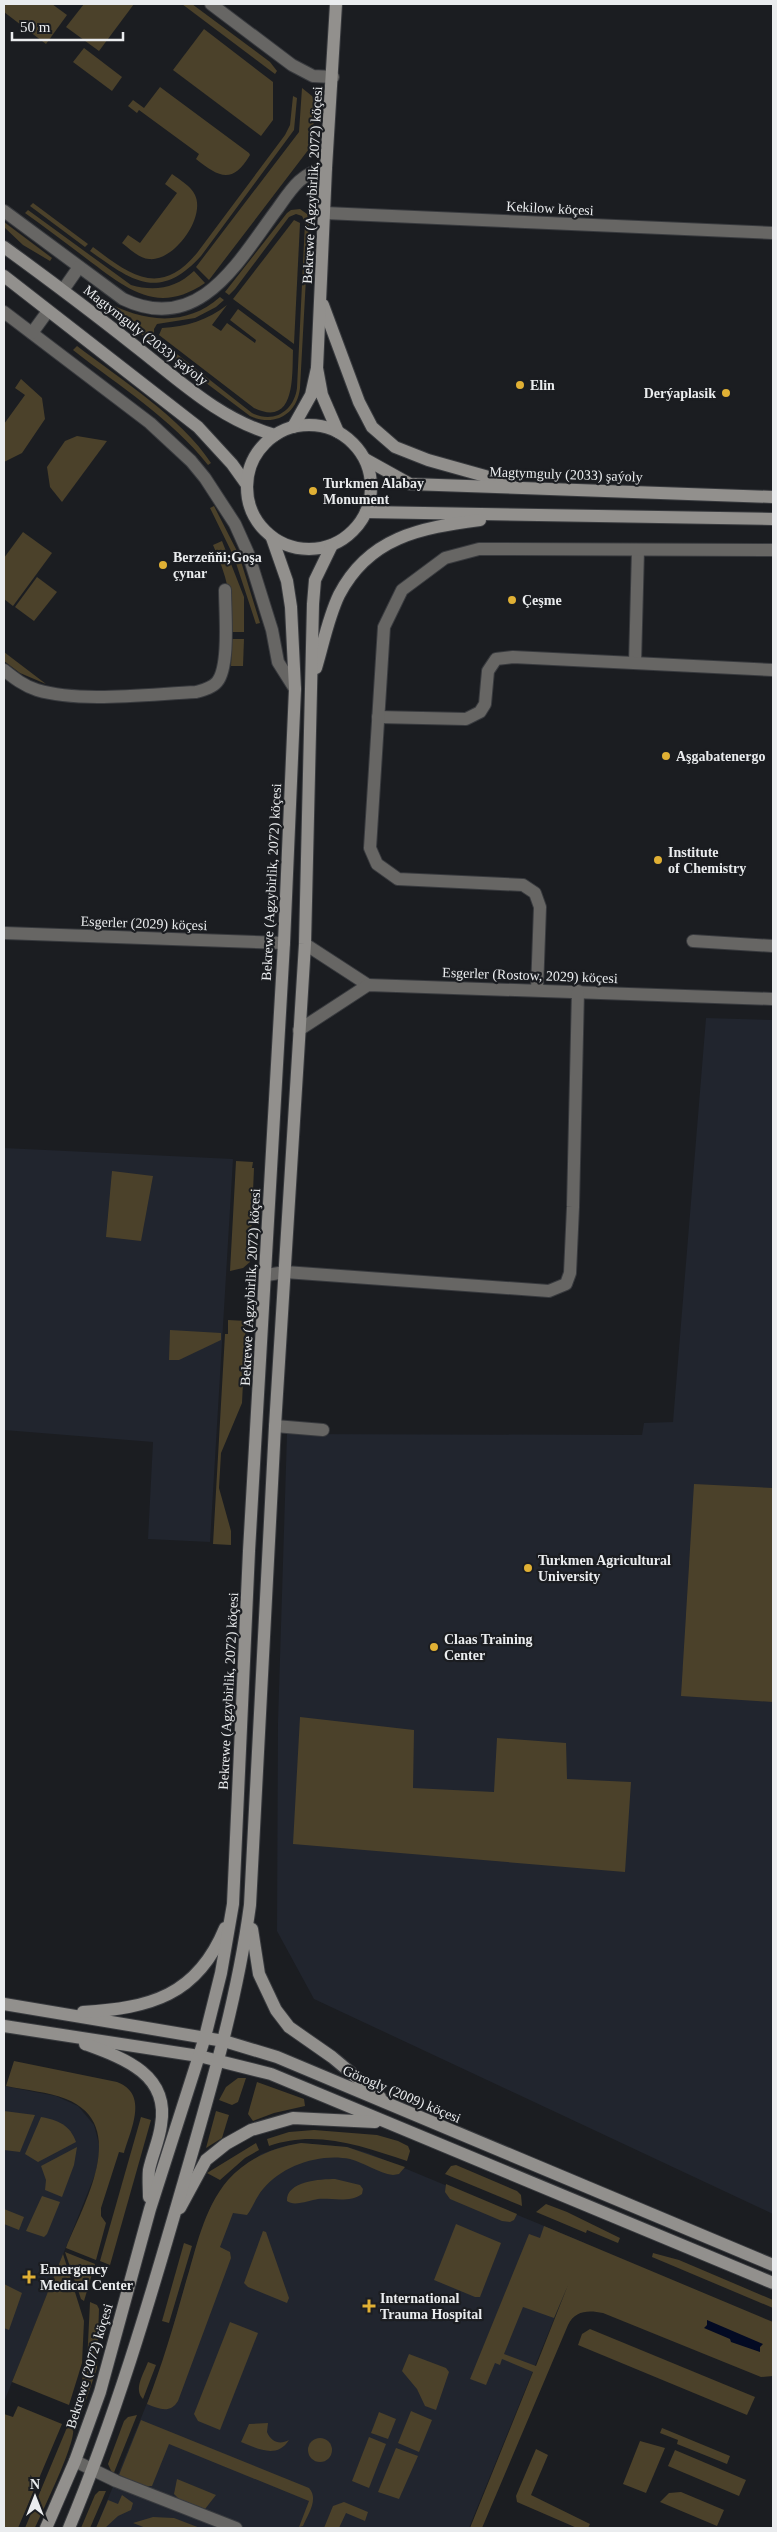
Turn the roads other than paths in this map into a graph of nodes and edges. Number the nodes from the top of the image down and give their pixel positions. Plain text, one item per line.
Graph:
1 (211, 4) edge
2 (336, 4) edge
3 (333, 77) junction
4 (326, 168) junction
5 (4, 210) edge
6 (326, 213) junction
7 (773, 233) edge
8 (4, 247) edge
9 (79, 267) junction
10 (4, 276) edge
11 (63, 290) junction
12 (321, 299) junction
13 (48, 311) junction
14 (4, 312) edge
15 (32, 333) junction
16 (317, 368) junction
17 (293, 427) junction
18 (338, 432) junction
19 (275, 435) junction
20 (365, 459) junction
21 (247, 485) junction
22 (529, 488) junction
23 (773, 497) edge
24 (366, 512) junction
25 (530, 514) junction
26 (773, 519) edge
27 (272, 538) junction
28 (332, 545) junction
29 (638, 550) junction
30 (773, 550) edge
31 (225, 590) dead end
32 (635, 663) junction
33 (4, 670) edge
34 (773, 670) edge
35 (311, 688) junction
36 (295, 689) junction
37 (378, 717) junction
38 (4, 933) edge
39 (693, 941) dead end
40 (284, 943) junction
41 (305, 944) junction
42 (773, 946) edge
43 (368, 984) junction
44 (537, 990) junction
45 (578, 992) junction
46 (773, 999) edge
47 (299, 1030) junction
48 (284, 1272) junction
49 (266, 1275) junction
50 (275, 1426) junction
51 (322, 1430) dead end
52 (233, 1904) junction
53 (250, 1905) junction
54 (4, 2004) edge
55 (59, 2014) junction
56 (4, 2026) edge
57 (56, 2035) junction
58 (205, 2037) junction
59 (224, 2041) junction
60 (199, 2056) junction
61 (219, 2061) junction
62 (392, 2106) junction
63 (388, 2123) junction
64 (150, 2209) junction
65 (172, 2221) junction
66 (773, 2265) edge
67 (773, 2283) edge
68 (75, 2461) junction
69 (93, 2470) junction
70 (46, 2528) edge
71 (69, 2528) edge
72 (236, 2528) edge

1 - 3 street
2 - 3 main road, Bekrewe (Agzybirlik, 2072) köçesi
3 - 4 main road, Bekrewe (Agzybirlik, 2072) köçesi
4 - 6 main road, Bekrewe (Agzybirlik, 2072) köçesi
4 - 9 street
5 - 9 street
6 - 7 street, Kekilow köçesi
6 - 12 main road, Bekrewe (Agzybirlik, 2072) köçesi
8 - 11 main road, Magtymguly (2033) şaýoly
9 - 11 street
10 - 13 main road
11 - 19 main road, Magtymguly (2033) şaýoly
12 - 16 main road, Bekrewe (Agzybirlik, 2072) köçesi
12 - 22 main road
13 - 15 street
13 - 21 main road
14 - 15 street
15 - 36 street
16 - 17 main road
16 - 18 main road
17 - 18 main road
17 - 19 main road
18 - 20 main road
19 - 21 main road
20 - 22 main road, Magtymguly (2033) şaýoly
20 - 24 main road
21 - 27 main road
22 - 23 main road, Magtymguly (2033) şaýoly
24 - 25 main road
24 - 28 main road
25 - 26 main road
25 - 35 main road
27 - 28 main road
27 - 36 main road, Bekrewe (Agzybirlik, 2072) köçesi
28 - 35 main road
29 - 30 street
29 - 32 street
29 - 37 street
31 - 33 street
32 - 34 street
32 - 37 street
35 - 41 main road
36 - 40 main road, Bekrewe (Agzybirlik, 2072) köçesi
37 - 44 street
38 - 40 street, Esgerler (2029) köçesi
39 - 42 street
40 - 49 main road, Bekrewe (Agzybirlik, 2072) köçesi
41 - 43 street
41 - 47 main road
43 - 44 street, Esgerler (Rostow, 2029) köçesi
43 - 47 street
44 - 45 street, Esgerler (Rostow, 2029) köçesi
45 - 46 street, Esgerler (Rostow, 2029) köçesi
45 - 48 street
47 - 48 main road
48 - 49 street
48 - 50 main road
49 - 52 main road, Bekrewe (Agzybirlik, 2072) köçesi
50 - 51 street
50 - 53 main road
52 - 55 main road
52 - 58 main road, Bekrewe (Agzybirlik, 2072) köçesi
53 - 59 main road
53 - 62 main road
54 - 55 main road, Görogly (2009) köçesi
55 - 58 main road, Görogly (2009) köçesi
56 - 57 main road
57 - 60 main road
57 - 64 main road
58 - 59 main road, Görogly (2009) köçesi
58 - 60 main road, Bekrewe (2072) köçesi
59 - 61 main road
59 - 62 main road, Görogly (2009) köçesi
60 - 61 main road
60 - 64 main road, Bekrewe (2072) köçesi
61 - 63 main road
61 - 65 main road
62 - 66 main road, Görogly (2009) köçesi
63 - 65 main road
63 - 67 main road
64 - 68 main road, Bekrewe (2072) köçesi
65 - 69 main road
68 - 69 street
68 - 70 main road, Bekrewe (2072) köçesi
69 - 71 main road
69 - 72 street

